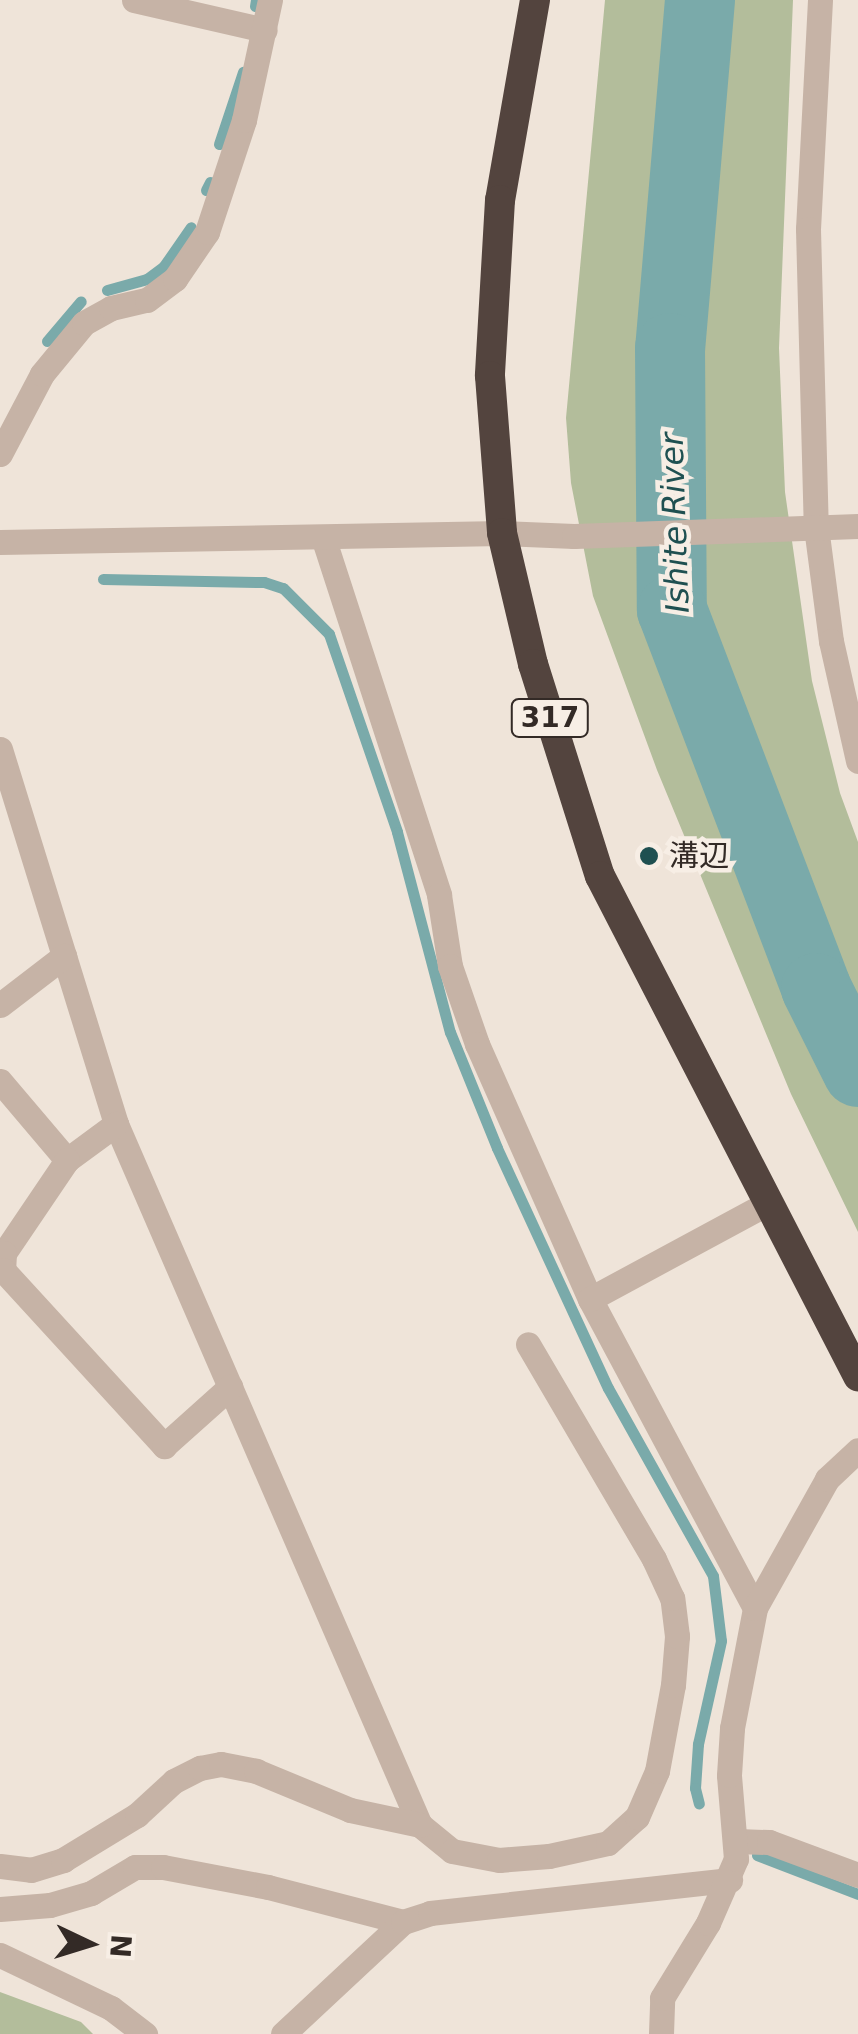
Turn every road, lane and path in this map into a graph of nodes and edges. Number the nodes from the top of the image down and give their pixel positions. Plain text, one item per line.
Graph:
1 (134, 0) edge
2 (270, 0) edge
3 (534, 0) edge
4 (820, 0) edge
5 (265, 30) junction
6 (0, 454) edge
7 (858, 526) edge
8 (808, 528) junction
9 (502, 533) junction
10 (323, 536) junction
11 (0, 542) edge
12 (0, 749) edge
13 (858, 760) edge
14 (64, 956) junction
15 (0, 1005) edge
16 (5, 1097) edge
17 (116, 1124) junction
18 (67, 1160) junction
19 (766, 1204) junction
20 (590, 1299) junction
21 (528, 1344) dead end
22 (858, 1376) edge
23 (230, 1387) junction
24 (858, 1450) edge
25 (754, 1608) junction
26 (420, 1824) junction
27 (737, 1841) junction
28 (0, 1866) edge
29 (858, 1875) edge
30 (730, 1880) junction
31 (0, 1909) edge
32 (403, 1922) junction
33 (0, 1954) edge
34 (144, 2034) edge
35 (283, 2034) edge
36 (660, 2034) edge

1 - 5 street
2 - 5 street
3 - 9 highway, 317
4 - 8 street
5 - 6 street
7 - 8 street
8 - 9 street
8 - 13 street
9 - 10 street
9 - 19 highway, 317
10 - 11 street
10 - 20 street
12 - 14 street
14 - 15 street
14 - 17 street
16 - 18 street
17 - 18 street
17 - 23 street
18 - 23 street
19 - 20 street
19 - 22 highway, 317
20 - 25 street
21 - 26 street
23 - 26 street
24 - 25 street
25 - 27 street
26 - 28 street
27 - 29 street
27 - 30 street
30 - 32 street
30 - 36 street
31 - 32 street
32 - 35 street
33 - 34 street

